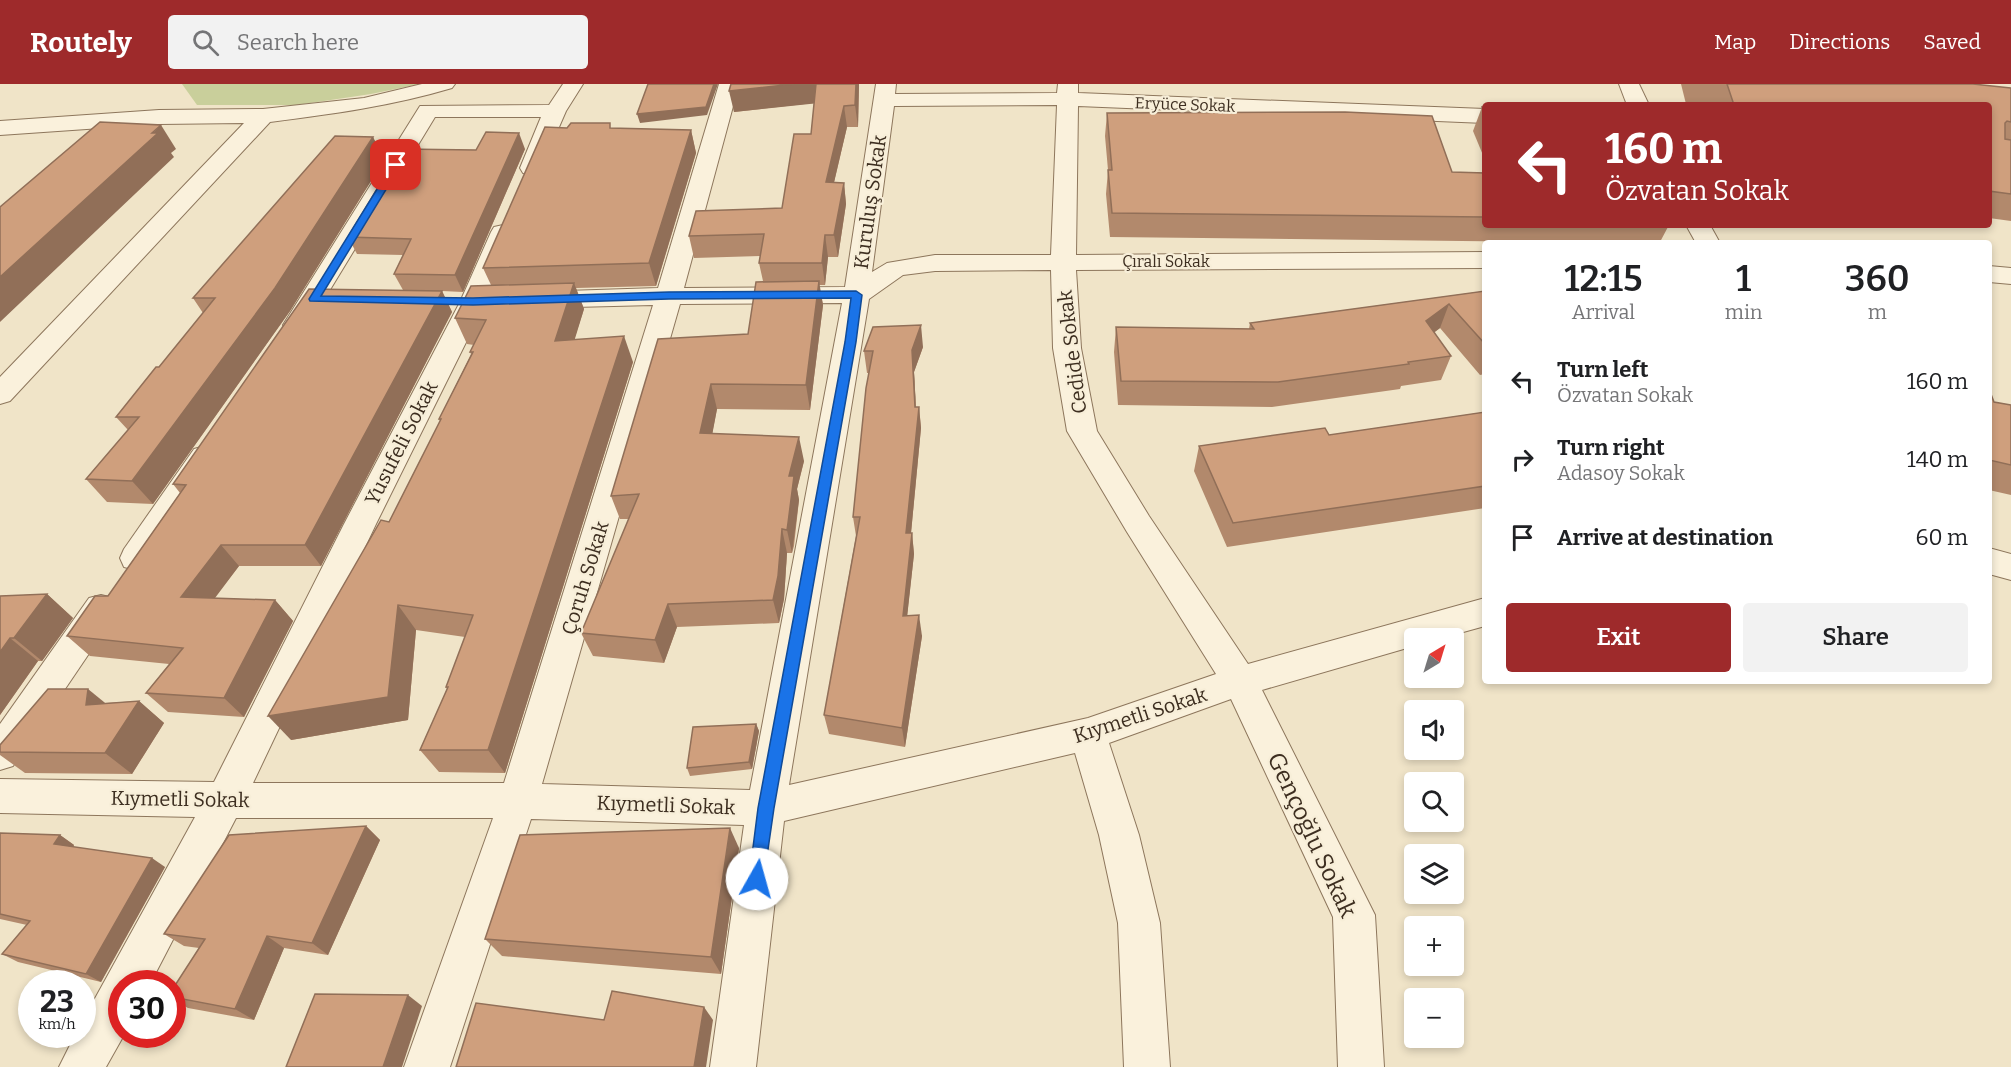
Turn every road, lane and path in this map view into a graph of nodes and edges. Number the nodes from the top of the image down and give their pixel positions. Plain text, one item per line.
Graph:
1 (445, 84) edge
2 (573, 84) edge
3 (729, 84) edge
4 (1629, 84) edge
5 (1069, 91) edge
6 (885, 92) edge
7 (1637, 102) edge
8 (555, 111) junction
9 (263, 116) junction
10 (1482, 116) edge
11 (0, 128) edge
12 (1482, 260) edge
13 (1063, 261) junction
14 (1992, 274) edge
15 (2011, 276) edge
16 (856, 295) junction
17 (669, 296) junction
18 (482, 301) junction
19 (281, 347) edge
20 (0, 394) edge
21 (220, 435) edge
22 (1992, 562) edge
23 (2011, 567) edge
24 (1482, 613) edge
25 (1240, 681) junction
26 (1088, 734) junction
27 (0, 754) edge
28 (0, 796) edge
29 (225, 800) junction
30 (518, 801) junction
31 (766, 808) junction
32 (134, 970) edge
33 (108, 1020) edge
34 (82, 1067) edge
35 (427, 1067) edge
36 (733, 1067) edge
37 (1147, 1067) edge
38 (1360, 1067) edge

1 - 9 street
2 - 8 street, Yusufeli Sokak
3 - 17 street, Çoruh Sokak
4 - 7 street
5 - 6 street, Eryüce Sokak
5 - 10 street, Eryüce Sokak
5 - 13 street, Cedide Sokak
6 - 16 street, Kuruluş Sokak
8 - 18 street, Yusufeli Sokak
8 - 19 street
9 - 11 street
9 - 20 street
12 - 13 street, Çıralı Sokak
13 - 16 street, Çıralı Sokak
13 - 25 street, Cedide Sokak
14 - 15 street
16 - 17 street
16 - 31 street, Kuruluş Sokak
17 - 18 street
17 - 30 street, Çoruh Sokak
18 - 29 street, Yusufeli Sokak
21 - 27 street
22 - 23 street
24 - 25 street, Kıymetli Sokak
25 - 26 street, Kıymetli Sokak
25 - 38 street, Gençoğlu Sokak
26 - 31 street, Kıymetli Sokak
26 - 37 street
28 - 29 street, Kıymetli Sokak
29 - 30 street, Kıymetli Sokak
29 - 32 street, Yusufeli Sokak
30 - 31 street, Kıymetli Sokak
30 - 35 street, Çoruh Sokak
31 - 36 street, Kuruluş Sokak
33 - 34 street

